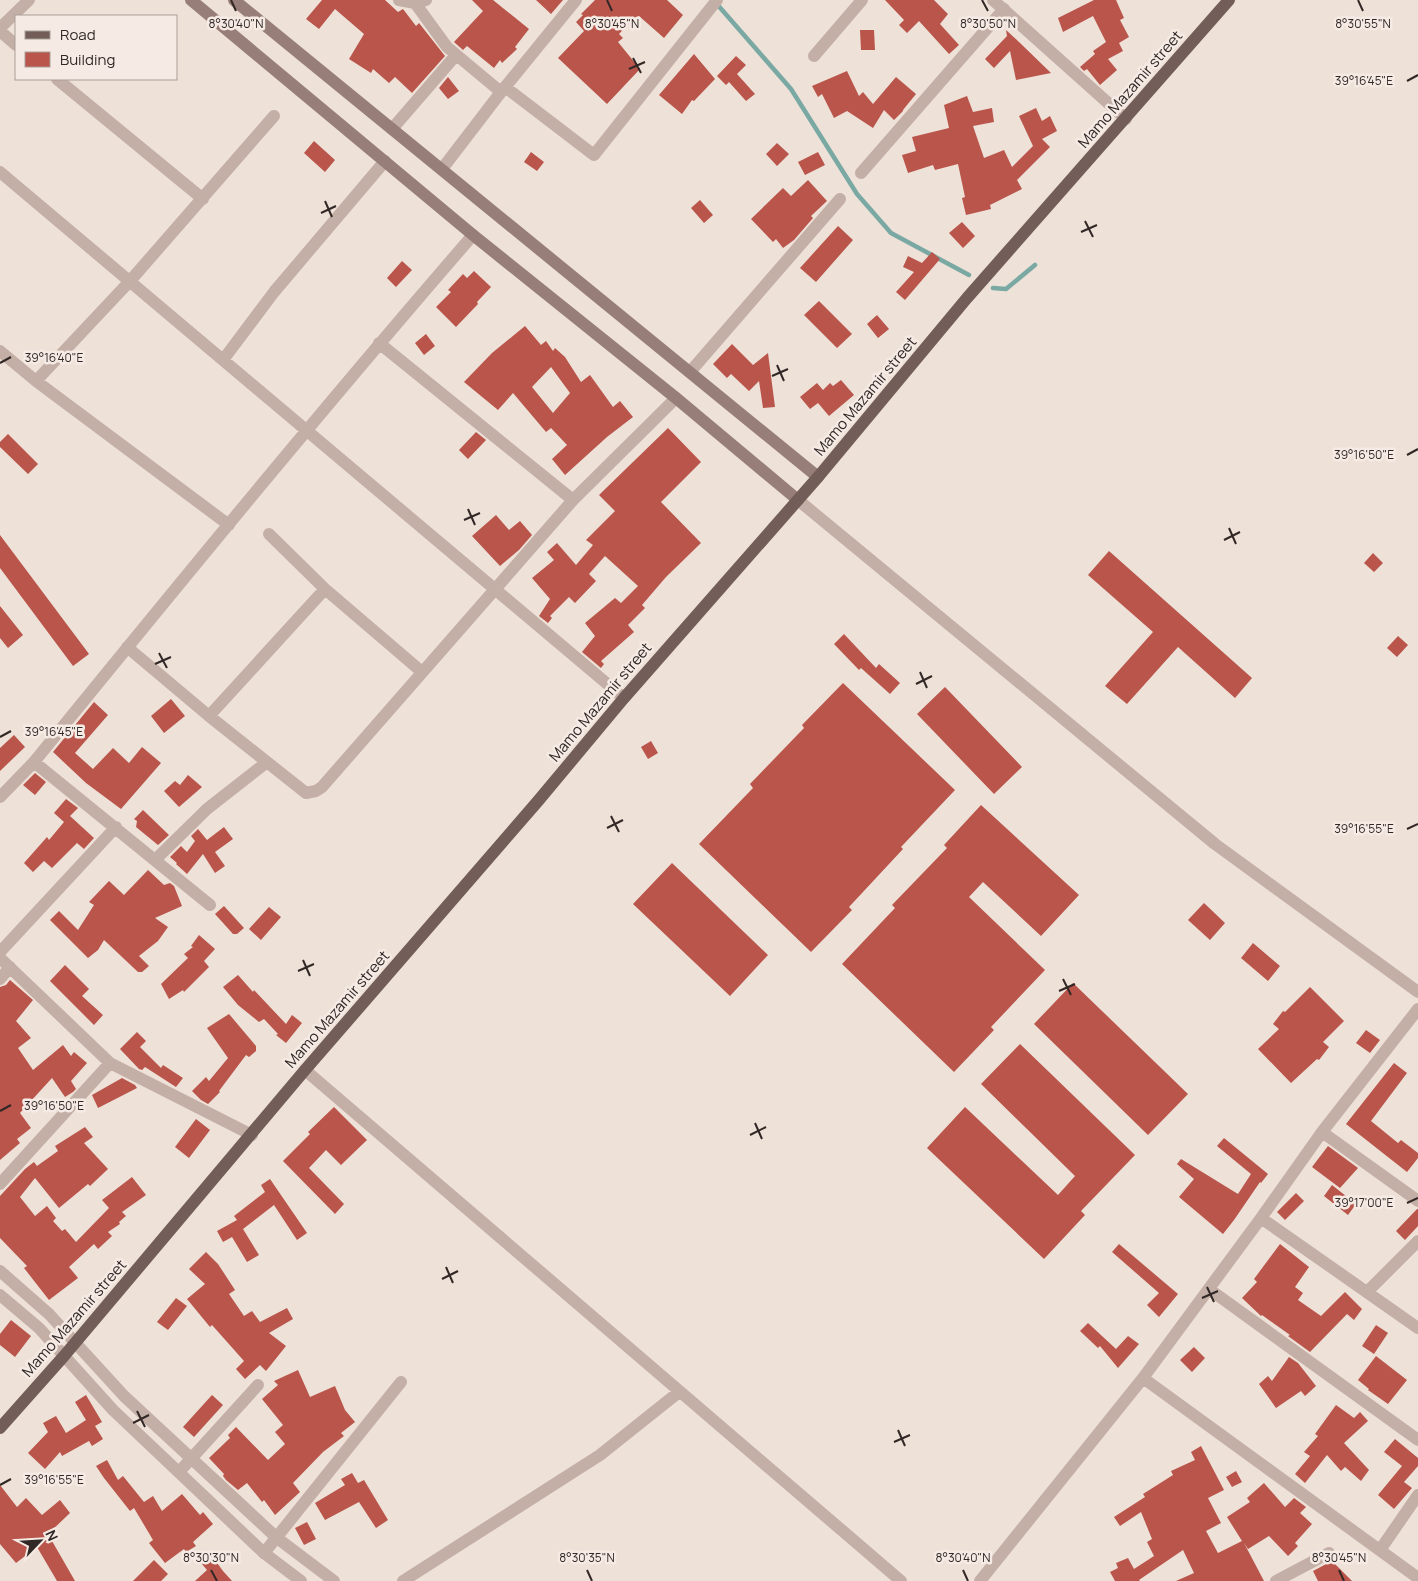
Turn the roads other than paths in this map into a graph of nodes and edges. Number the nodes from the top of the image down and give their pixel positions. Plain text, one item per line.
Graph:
1 (29, 0) edge
2 (191, 0) edge
3 (234, 0) edge
4 (399, 0) edge
5 (576, 0) edge
6 (862, 0) edge
7 (994, 0) edge
8 (1228, 0) edge
9 (421, 2) edge
10 (713, 5) edge
11 (1004, 9) junction
12 (0, 30) edge
13 (15, 44) edge
14 (456, 55) junction
15 (814, 56) dead end
16 (58, 80) edge
17 (503, 89) junction
18 (274, 116) dead end
19 (1126, 118) junction
20 (392, 129) junction
21 (385, 161) junction
22 (442, 170) junction
23 (0, 172) edge
24 (861, 173) dead end
25 (203, 199) junction
26 (840, 199) dead end
27 (473, 235) junction
28 (130, 281) junction
29 (379, 343) junction
30 (0, 351) edge
31 (223, 360) junction
32 (690, 372) junction
33 (36, 381) junction
34 (676, 398) junction
35 (306, 430) junction
36 (818, 478) junction
37 (573, 500) junction
38 (798, 500) junction
39 (229, 525) junction
40 (269, 534) dead end
41 (324, 589) junction
42 (495, 589) junction
43 (127, 647) junction
44 (422, 672) junction
45 (624, 698) junction
46 (209, 716) junction
47 (34, 762) junction
48 (267, 762) junction
49 (0, 797) edge
50 (116, 827) junction
51 (155, 860) junction
52 (210, 906) dead end
53 (0, 952) edge
54 (0, 958) edge
55 (10, 967) junction
56 (0, 979) edge
57 (1418, 992) edge
58 (1418, 1009) edge
59 (110, 1063) junction
60 (305, 1070) junction
61 (1322, 1132) junction
62 (252, 1135) junction
63 (0, 1184) edge
64 (1418, 1201) edge
65 (1261, 1218) junction
66 (1418, 1241) edge
67 (0, 1271) edge
68 (1209, 1289) junction
69 (1367, 1292) junction
70 (0, 1295) edge
71 (1418, 1328) edge
72 (75, 1342) junction
73 (64, 1356) junction
74 (1143, 1378) junction
75 (401, 1382) dead end
76 (258, 1385) dead end
77 (679, 1392) junction
78 (0, 1428) edge
79 (1418, 1440) edge
80 (191, 1458) junction
81 (179, 1472) junction
82 (1418, 1495) edge
83 (277, 1538) junction
84 (1380, 1550) junction
85 (264, 1553) junction
86 (1329, 1554) dead end
87 (1418, 1578) edge
88 (301, 1581) edge
89 (334, 1581) edge
90 (403, 1581) edge
91 (901, 1581) edge
92 (980, 1581) edge
93 (1276, 1581) edge

1 - 12 street
2 - 21 main road
3 - 20 main road
4 - 9 street
5 - 17 street
6 - 15 street
7 - 11 street
8 - 19 main road, Mamo Mazamir street
9 - 14 street
10 - 17 street
11 - 19 street
11 - 24 street
12 - 13 street
14 - 17 street
14 - 20 street
16 - 25 street
17 - 22 street
18 - 25 street
19 - 36 main road, Mamo Mazamir street
20 - 22 main road
21 - 27 main road
21 - 31 street
22 - 32 main road
23 - 28 street
25 - 28 street
26 - 32 street
27 - 29 street
27 - 34 main road
28 - 31 street
28 - 33 street
29 - 35 street
29 - 37 street
30 - 33 street
31 - 35 street
32 - 36 main road
33 - 39 street
34 - 37 street
34 - 38 main road
35 - 39 street
35 - 42 street
36 - 38 main road, Mamo Mazamir street
37 - 42 street
38 - 45 main road, Mamo Mazamir street
38 - 57 street
39 - 43 street
40 - 41 street
41 - 44 street
41 - 46 street
42 - 44 street
42 - 45 street
43 - 46 street
43 - 47 street
44 - 48 street
45 - 60 main road, Mamo Mazamir street
46 - 48 street
47 - 49 street
47 - 50 street
48 - 51 street
50 - 51 street
50 - 53 street
51 - 52 street
54 - 55 street
55 - 56 street
55 - 59 street
58 - 61 street
59 - 62 street
59 - 63 street
60 - 62 main road, Mamo Mazamir street
60 - 77 street
61 - 64 street
61 - 65 street
62 - 72 main road, Mamo Mazamir street
65 - 68 street
65 - 69 street
66 - 69 street
67 - 72 street
68 - 74 street
68 - 79 street
69 - 71 street
70 - 73 street
72 - 73 main road, Mamo Mazamir street
72 - 80 street
73 - 78 main road, Mamo Mazamir street
73 - 81 street
74 - 84 street
74 - 92 street
75 - 83 street
76 - 80 street
77 - 90 street
77 - 91 street
80 - 81 street
80 - 83 street
81 - 85 street
82 - 84 street
83 - 85 street
83 - 89 street
84 - 87 street
85 - 88 street
86 - 93 street

